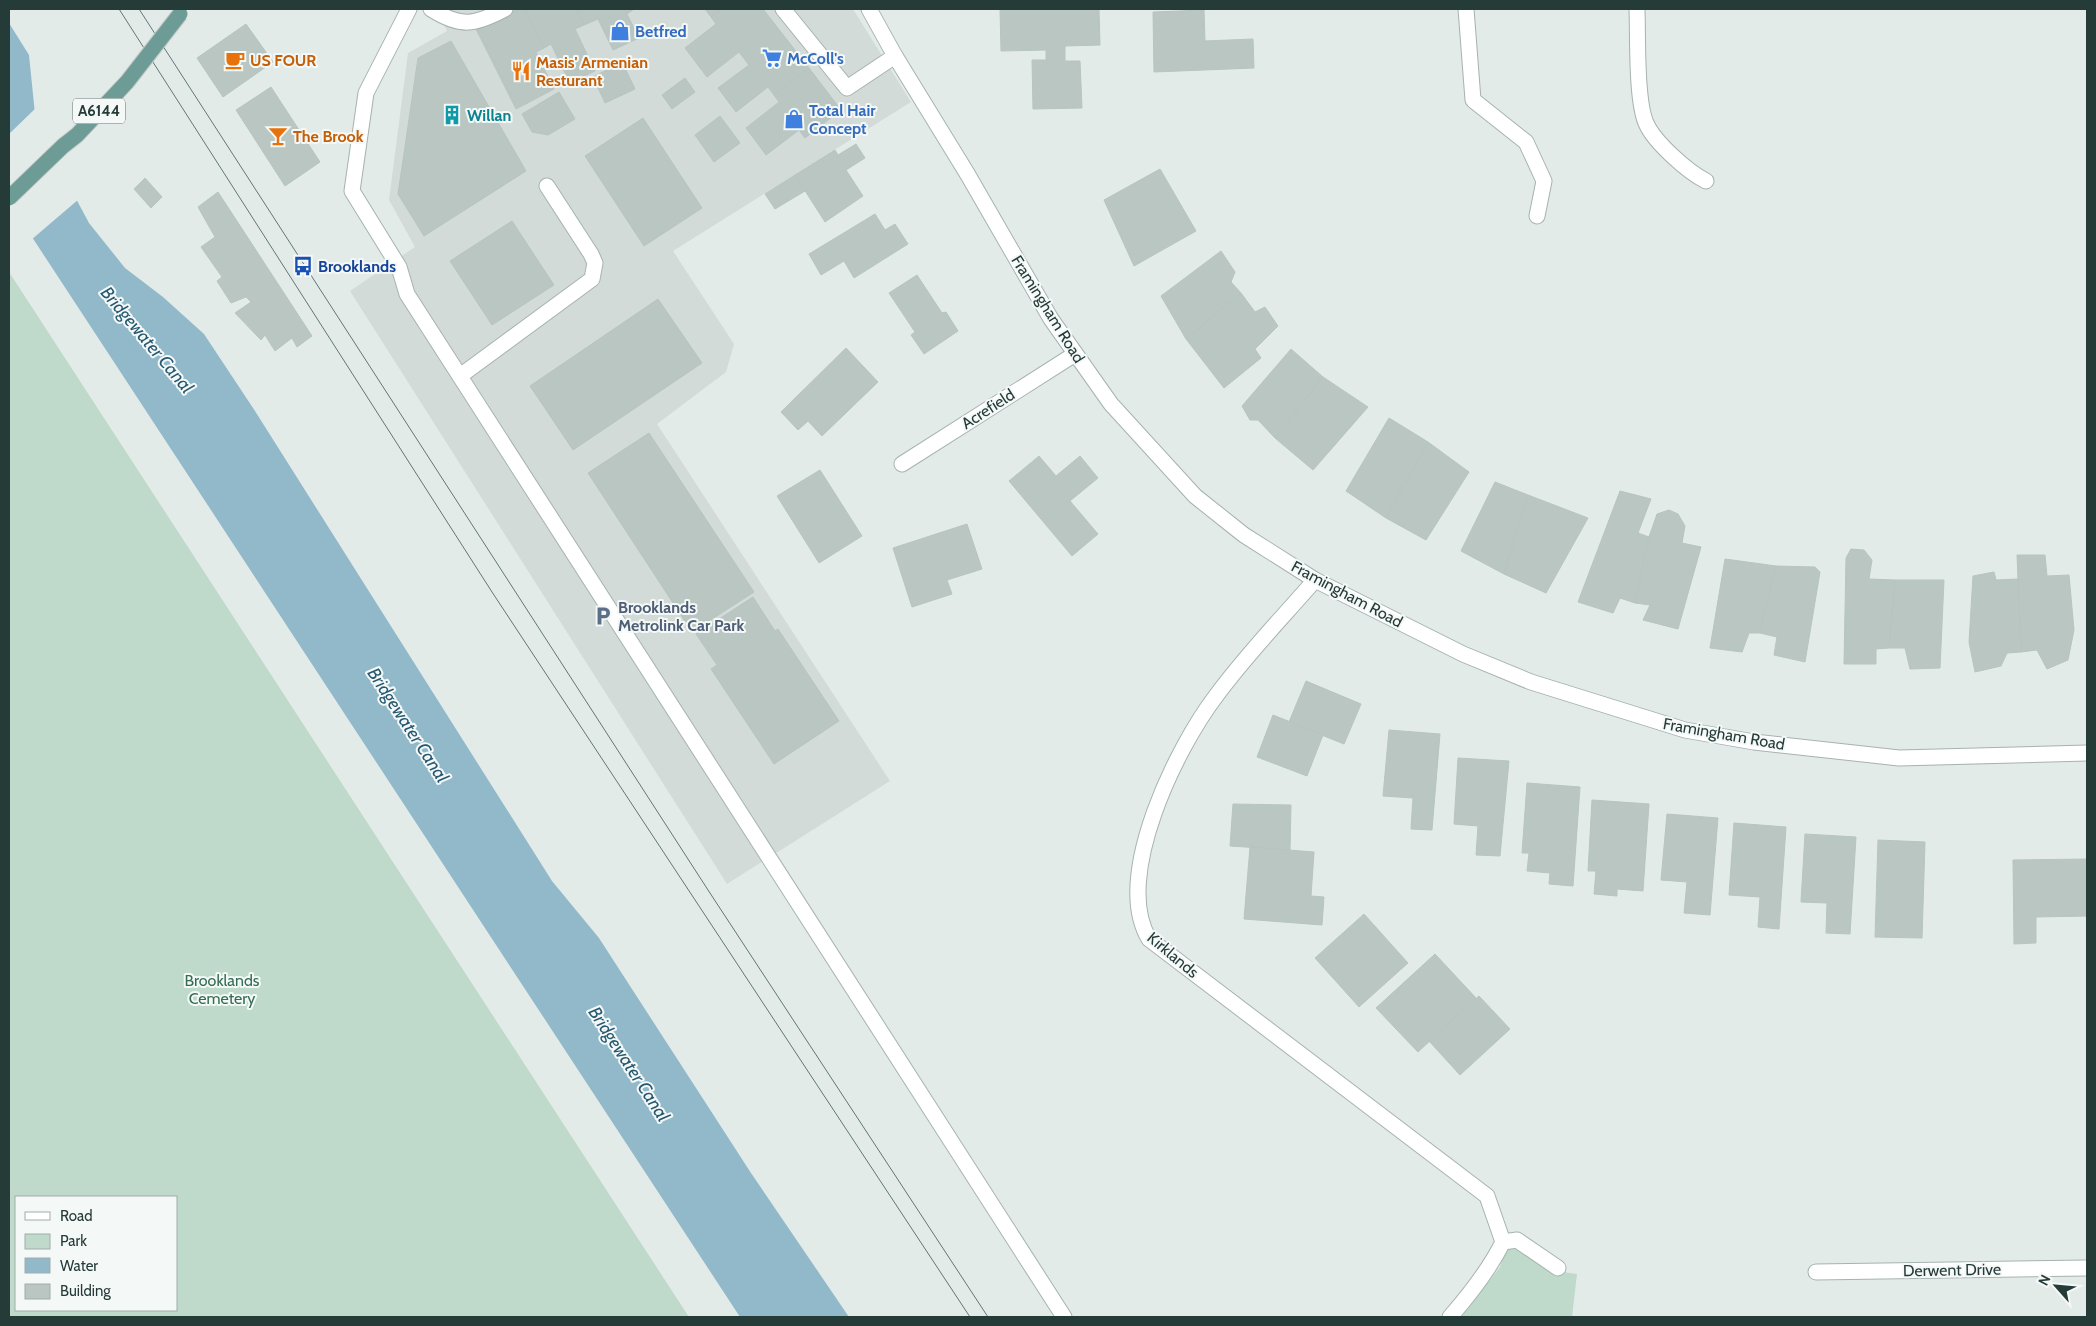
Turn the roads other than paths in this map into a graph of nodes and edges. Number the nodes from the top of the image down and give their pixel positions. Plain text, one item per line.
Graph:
1 (409, 9) edge
2 (431, 9) edge
3 (505, 9) edge
4 (782, 9) edge
5 (869, 9) edge
6 (1466, 9) edge
7 (1637, 9) edge
8 (180, 14) dead end
9 (895, 56) junction
10 (1706, 181) dead end
11 (548, 186) dead end
12 (9, 198) edge
13 (1537, 216) dead end
14 (1075, 354) junction
15 (460, 376) junction
16 (902, 464) dead end
17 (1315, 580) junction
18 (2087, 753) edge
19 (1503, 1242) junction
20 (1558, 1268) dead end
21 (2087, 1268) edge
22 (1816, 1272) dead end
23 (1064, 1317) edge
24 (1450, 1317) edge

1 - 15 street
2 - 3 street
4 - 9 street
5 - 9 street, Framingham Road
6 - 13 street
7 - 10 street
8 - 12 main road, A6144, bridge
9 - 14 street, Framingham Road
11 - 15 street
14 - 16 street, Acrefield
14 - 17 street, Framingham Road
15 - 23 street
17 - 18 street, Framingham Road
17 - 19 street, Kirklands
19 - 20 street
19 - 24 street
21 - 22 street, Derwent Drive

